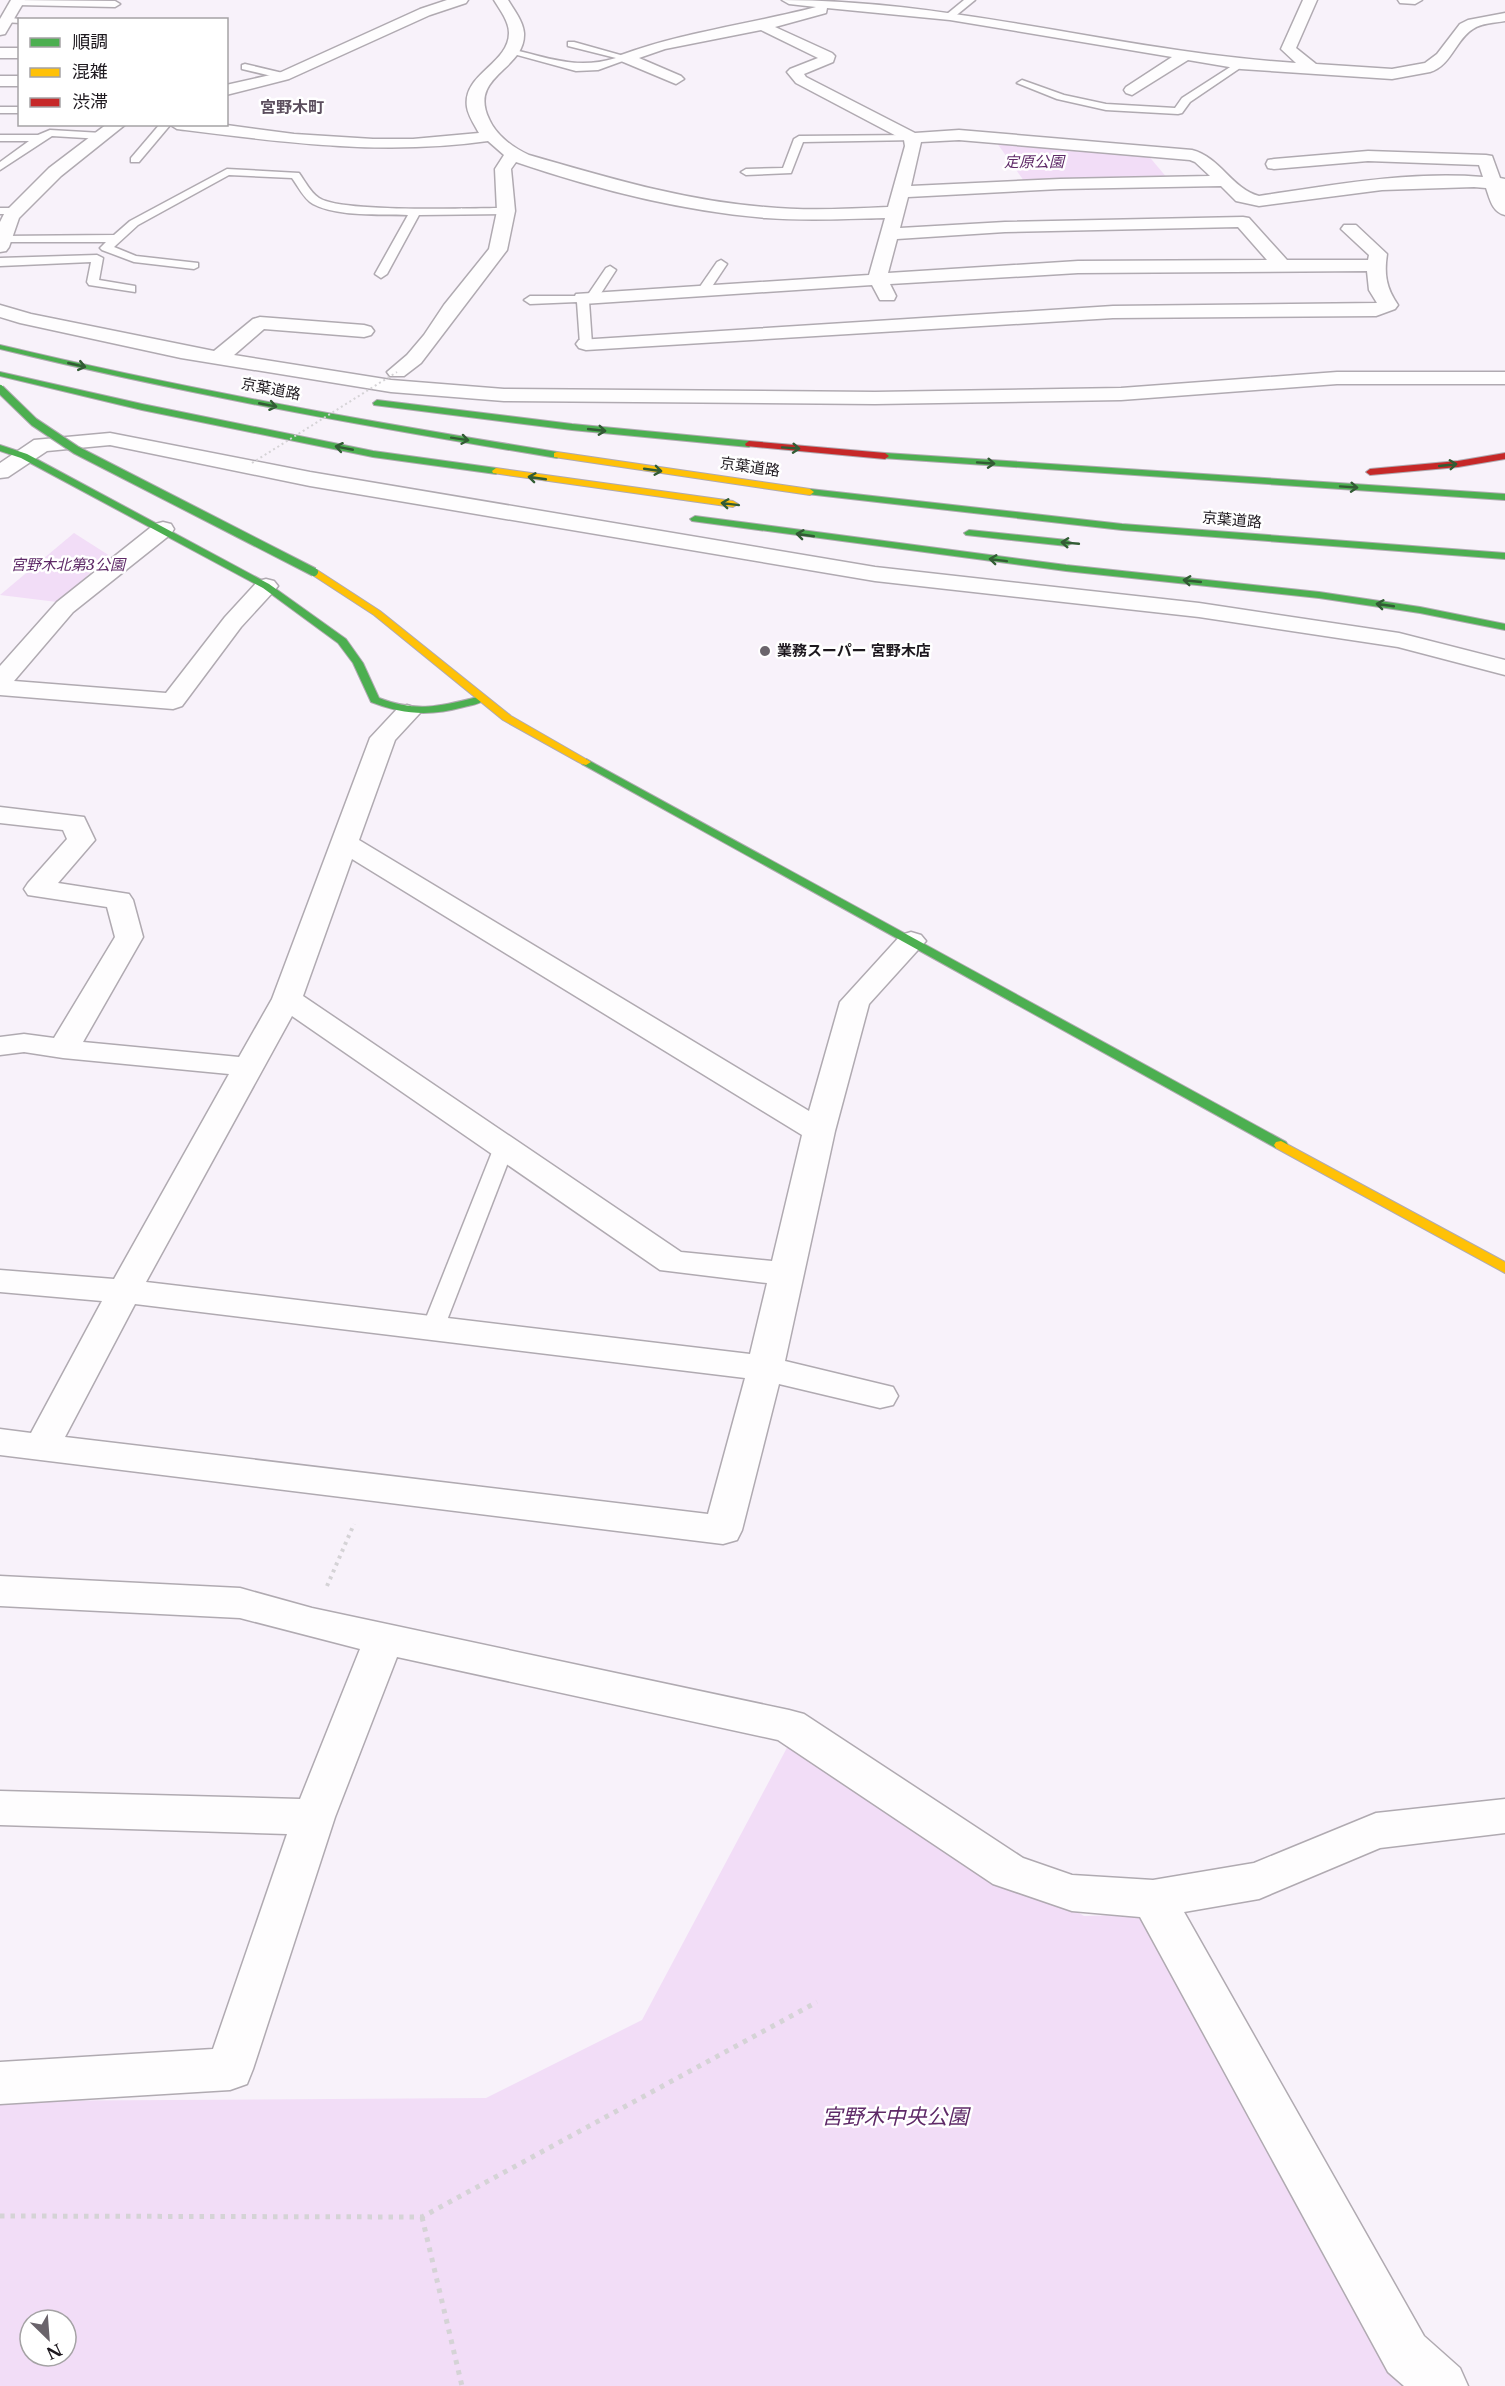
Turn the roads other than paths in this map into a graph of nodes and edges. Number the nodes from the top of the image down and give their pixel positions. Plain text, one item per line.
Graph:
1 (461, 0) edge
2 (501, 0) edge
3 (789, 0) edge
4 (970, 0) edge
5 (1310, 0) edge
6 (1406, 0) edge
7 (1415, 0) edge
8 (18, 1) edge
9 (115, 4) dead end
10 (840, 5) junction
11 (950, 16) junction
12 (1505, 17) edge
13 (9, 24) edge
14 (765, 25) junction
15 (571, 44) dead end
16 (511, 52) junction
17 (0, 53) edge
18 (18, 53) edge
19 (1185, 55) junction
20 (626, 58) junction
21 (1241, 64) junction
22 (245, 67) dead end
23 (1312, 69) junction
24 (284, 76) junction
25 (676, 79) dead end
26 (0, 81) edge
27 (18, 81) edge
28 (1022, 83) dead end
29 (228, 90) edge
30 (1132, 90) dead end
31 (0, 110) edge
32 (18, 110) edge
33 (59, 126) edge
34 (115, 126) edge
35 (164, 126) edge
36 (193, 126) edge
37 (50, 133) junction
38 (102, 136) junction
39 (491, 136) junction
40 (0, 138) edge
41 (40, 138) junction
42 (912, 138) junction
43 (513, 154) junction
44 (135, 160) dead end
45 (1274, 164) dead end
46 (0, 166) edge
47 (746, 172) dead end
48 (1225, 181) junction
49 (1499, 183) edge
50 (901, 192) junction
51 (1505, 210) edge
52 (8, 211) edge
53 (506, 211) junction
54 (416, 212) junction
55 (895, 212) junction
56 (1350, 229) dead end
57 (890, 234) junction
58 (115, 238) junction
59 (1, 243) edge
60 (0, 262) edge
61 (721, 264) dead end
62 (194, 265) dead end
63 (1282, 265) junction
64 (1376, 266) junction
65 (610, 270) dead end
66 (381, 274) dead end
67 (878, 278) junction
68 (131, 289) dead end
69 (703, 291) junction
70 (588, 298) junction
71 (530, 300) dead end
72 (0, 311) edge
73 (901, 324) junction
74 (364, 332) dead end
75 (0, 338) edge
76 (586, 344) joint
77 (0, 346) edge
78 (218, 358) junction
79 (123, 361) dead end
80 (397, 372) road end
81 (0, 374) edge
82 (1505, 378) edge
83 (0, 389) edge
84 (358, 400) dead end
85 (0, 448) edge
86 (373, 454) junction
87 (24, 456) junction
88 (1505, 456) edge
89 (1039, 467) junction
90 (0, 472) edge
91 (541, 492) dead end
92 (1505, 497) edge
93 (741, 505) dead end
94 (678, 516) dead end
95 (163, 529) junction
96 (950, 531) dead end
97 (1087, 545) dead end
98 (1505, 556) edge
99 (266, 586) junction
100 (1505, 629) edge
101 (1505, 669) edge
102 (0, 681) edge
103 (0, 687) edge
104 (481, 699) junction
105 (407, 713) junction
106 (0, 815) edge
107 (345, 843) junction
108 (911, 940) junction
109 (287, 999) junction
110 (0, 1046) edge
111 (63, 1049) junction
112 (250, 1066) junction
113 (819, 1131) junction
114 (504, 1147) junction
115 (1505, 1268) edge
116 (785, 1274) junction
117 (0, 1281) edge
118 (124, 1291) junction
119 (433, 1328) junction
120 (765, 1368) junction
121 (880, 1396) dead end
122 (0, 1442) edge
123 (42, 1446) junction
124 (0, 1591) edge
125 (384, 1638) junction
126 (0, 1808) edge
127 (1505, 1816) edge
128 (314, 1817) junction
129 (1153, 1899) junction
130 (0, 2083) edge
131 (1442, 2386) edge

1 - 24 street
2 - 16 street
3 - 10 street
4 - 11 lane
5 - 23 street
6 - 7 street
8 - 9 lane
8 - 13 street
10 - 11 street
10 - 14 street
11 - 19 street
12 - 23 street
14 - 20 street
14 - 42 street
15 - 20 lane
16 - 20 lane
16 - 39 street
17 - 18 street
19 - 21 street
19 - 30 street
20 - 25 street
21 - 23 street
21 - 28 lane
22 - 24 lane
24 - 29 street
26 - 27 street
31 - 32 lane
33 - 37 lane
34 - 38 street
35 - 44 lane
36 - 39 street
37 - 38 lane
37 - 41 lane
38 - 52 street
39 - 43 street
40 - 41 lane
41 - 46 lane
42 - 47 lane
42 - 48 street
42 - 50 street
43 - 53 street
43 - 55 street
45 - 49 street
48 - 49 street
48 - 50 street
49 - 51 street
50 - 55 street
52 - 59 street
53 - 54 lane
53 - 80 street
54 - 58 lane
54 - 66 lane
55 - 57 street
56 - 64 street
57 - 63 street
57 - 67 street
58 - 59 lane
58 - 62 lane
60 - 68 lane
61 - 69 lane
63 - 64 street
63 - 67 street
64 - 73 street
65 - 70 lane
67 - 69 street
67 - 73 street
69 - 70 street
70 - 71 lane
70 - 76 lane
72 - 78 street
73 - 76 street
74 - 78 street
75 - 79 main road
77 -> 98 main road, 京葉道路
78 - 82 street
86 -> 81 main road
83 - 104 main road, bridge
84 -> 89 main road
85 - 87 main road
86 - 91 main road
93 -> 86 main road
87 - 90 street
87 - 95 main road
87 - 101 street
89 -> 88 main road
89 -> 92 main road
100 -> 94 main road
95 - 99 main road
95 - 102 street
97 -> 96 main road
99 - 103 street
99 - 105 main road
104 - 105 main road
104 - 108 main road
105 - 107 street
106 - 111 street
107 - 109 street
107 - 113 street
108 - 113 street
108 - 115 main road
109 - 112 street
109 - 114 street
110 - 111 street
111 - 112 street
112 - 118 street
113 - 116 street
114 - 116 street
114 - 119 lane
116 - 120 street
117 - 118 street
118 - 119 street
118 - 123 street
119 - 120 street
120 - 121 street
120 - 123 street
122 - 123 street
124 - 125 street
125 - 128 street
125 - 129 street
126 - 128 street
127 - 129 street
128 - 130 street
129 - 131 street

